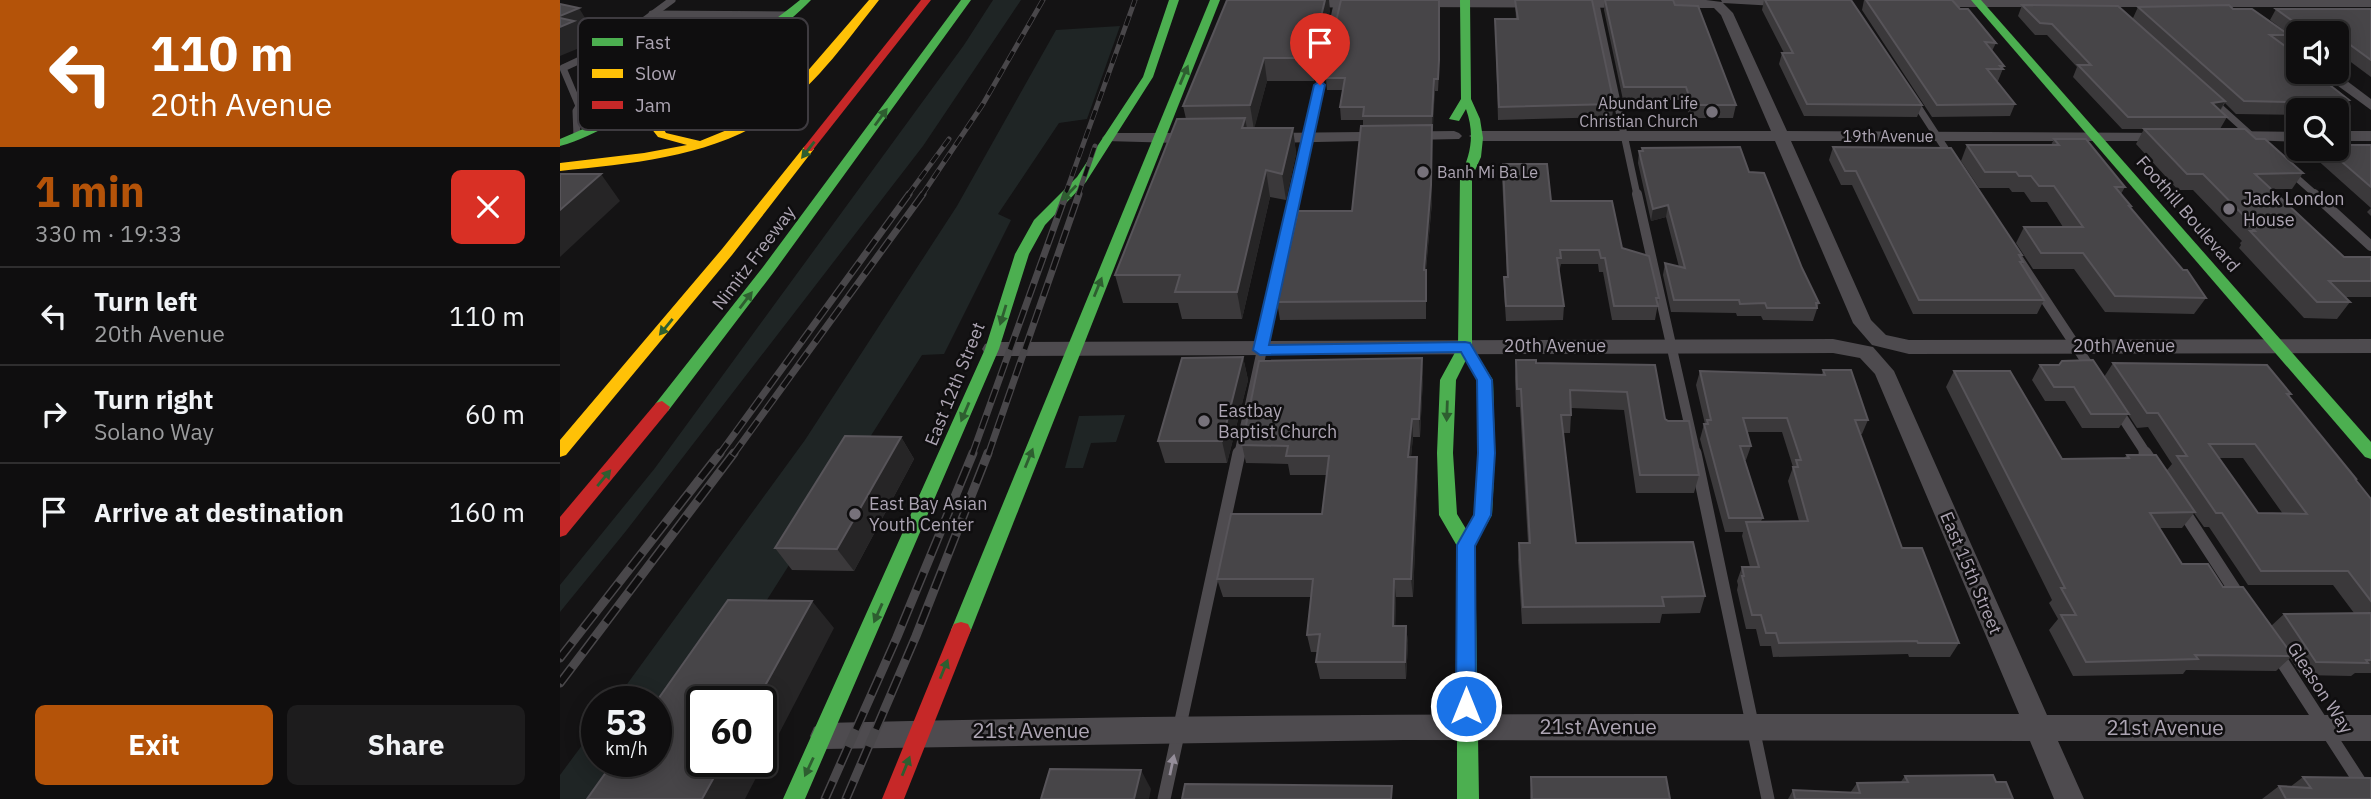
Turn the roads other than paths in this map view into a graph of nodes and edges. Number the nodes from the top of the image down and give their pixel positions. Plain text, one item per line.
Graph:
1 (672, 0) edge
2 (806, 0) edge
3 (874, 0) edge
4 (926, 0) edge
5 (966, 0) edge
6 (1174, 0) edge
7 (1337, 2) edge
8 (1465, 2) edge
9 (1595, 2) edge
10 (1724, 2) edge
11 (1977, 2) edge
12 (1218, 3) edge
13 (1798, 3) edge
14 (1919, 3) edge
15 (1296, 4) edge
16 (2236, 4) junction
17 (2369, 5) edge
18 (652, 14) junction
19 (739, 15) junction
20 (789, 15) junction
21 (647, 18) edge
22 (735, 18) edge
23 (785, 18) edge
24 (2286, 42) edge
25 (578, 61) edge
26 (808, 72) edge
27 (2342, 84) edge
28 (1904, 86) edge
29 (2204, 92) edge
30 (1466, 99) junction
31 (578, 104) edge
32 (2371, 106) edge
33 (578, 108) edge
34 (592, 130) edge
35 (659, 130) edge
36 (737, 130) edge
37 (2094, 135) junction
38 (578, 136) junction
39 (1478, 136) junction
40 (1936, 136) junction
41 (2188, 136) edge
42 (2214, 136) edge
43 (2286, 136) edge
44 (2349, 136) edge
45 (2371, 136) edge
46 (1623, 137) junction
47 (1780, 137) junction
48 (2252, 137) junction
49 (1110, 138) junction
50 (1158, 138) junction
51 (1199, 138) edge
52 (1253, 138) edge
53 (1308, 138) junction
54 (695, 143) junction
55 (560, 145) edge
56 (1454, 147) junction
57 (2265, 149) edge
58 (611, 161) junction
59 (2280, 162) edge
60 (1955, 164) edge
61 (560, 167) edge
62 (1466, 177) junction
63 (2009, 245) edge
64 (2371, 246) edge
65 (2277, 345) junction
66 (1673, 346) junction
67 (1872, 346) junction
68 (2076, 346) junction
69 (2371, 346) edge
70 (1465, 347) junction
71 (992, 349) junction
72 (1073, 350) junction
73 (1260, 350) junction
74 (2097, 378) edge
75 (2112, 401) edge
76 (560, 451) edge
77 (2371, 453) edge
78 (2164, 480) edge
79 (2178, 503) edge
80 (560, 530) edge
81 (1466, 545) junction
82 (2245, 605) edge
83 (2267, 639) edge
84 (1466, 727) junction
85 (1753, 728) junction
86 (2325, 728) junction
87 (2371, 728) edge
88 (2039, 729) junction
89 (1179, 730) junction
90 (919, 733) junction
91 (824, 736) junction
92 (794, 799) edge
93 (893, 799) edge
94 (1164, 799) edge
95 (1468, 799) edge
96 (1768, 799) edge
97 (2069, 799) edge
98 (2371, 799) edge

1 - 18 lane
2 - 20 main road
3 - 26 main road
4 -> 76 main road, Nimitz Freeway
80 -> 5 main road, Nimitz Freeway
6 - 49 main road, East 12th Street
7 - 8 street
7 - 15 street
7 - 53 lane
8 - 9 street
8 - 30 main road
9 - 10 street
9 - 46 lane
10 - 13 street
10 - 47 street, East 15th Street
11 - 14 street
11 - 16 street
11 - 37 main road, Foothill Boulevard
50 -> 12 main road
16 - 17 street
16 - 24 street
18 - 19 lane
18 - 21 lane
19 - 20 lane
19 - 22 lane
20 - 23 main road
25 - 31 lane
27 - 32 street
28 - 40 lane
29 - 48 lane
30 - 39 main road
30 - 56 main road
33 - 38 lane
34 - 38 main road
35 - 54 main road
36 - 54 main road
37 - 40 street, 19th Avenue
37 - 41 street, 19th Avenue
37 - 65 main road, Foothill Boulevard
38 - 54 main road
38 - 55 main road
39 - 46 street, 19th Avenue
39 - 62 main road
40 - 47 street, 19th Avenue
40 - 60 lane
42 - 48 street
43 - 48 street
44 - 45 street
46 - 47 street, 19th Avenue
46 - 66 lane
47 - 67 street, East 15th Street
48 - 57 lane
49 - 50 street
49 -> 71 main road, East 12th Street
50 - 51 street
72 -> 50 main road
52 - 53 street
53 - 56 street
53 - 73 lane
54 - 58 main road
55 - 58 main road
56 - 62 main road
58 - 61 main road
59 - 64 lane
62 - 70 main road
63 - 68 lane
65 - 68 street, 20th Avenue
65 - 69 street, 20th Avenue
65 - 77 main road, Foothill Boulevard
66 - 67 street, 20th Avenue
66 - 70 street, 20th Avenue
66 - 85 lane
67 - 68 street, 20th Avenue
67 - 88 street, East 15th Street
68 - 74 lane
70 - 73 street, 20th Avenue
70 -> 81 main road
70 - 81 main road
71 - 72 street, 20th Avenue
71 -> 91 main road, East 12th Street
72 - 73 street, 20th Avenue
90 -> 72 main road
73 - 89 lane
75 - 78 lane
79 - 82 lane
81 - 84 main road
83 - 86 lane, Gleason Way
84 - 85 street, 21st Avenue
84 - 89 street, 21st Avenue
84 - 95 main road
85 - 88 street, 21st Avenue
85 - 96 lane
86 - 87 street, 21st Avenue
86 - 88 street, 21st Avenue
86 - 98 lane, Gleason Way
88 - 97 street, East 15th Street
89 - 90 street, 21st Avenue
94 -> 89 lane
90 - 91 street, 21st Avenue
93 -> 90 main road
91 -> 92 main road, East 12th Street

